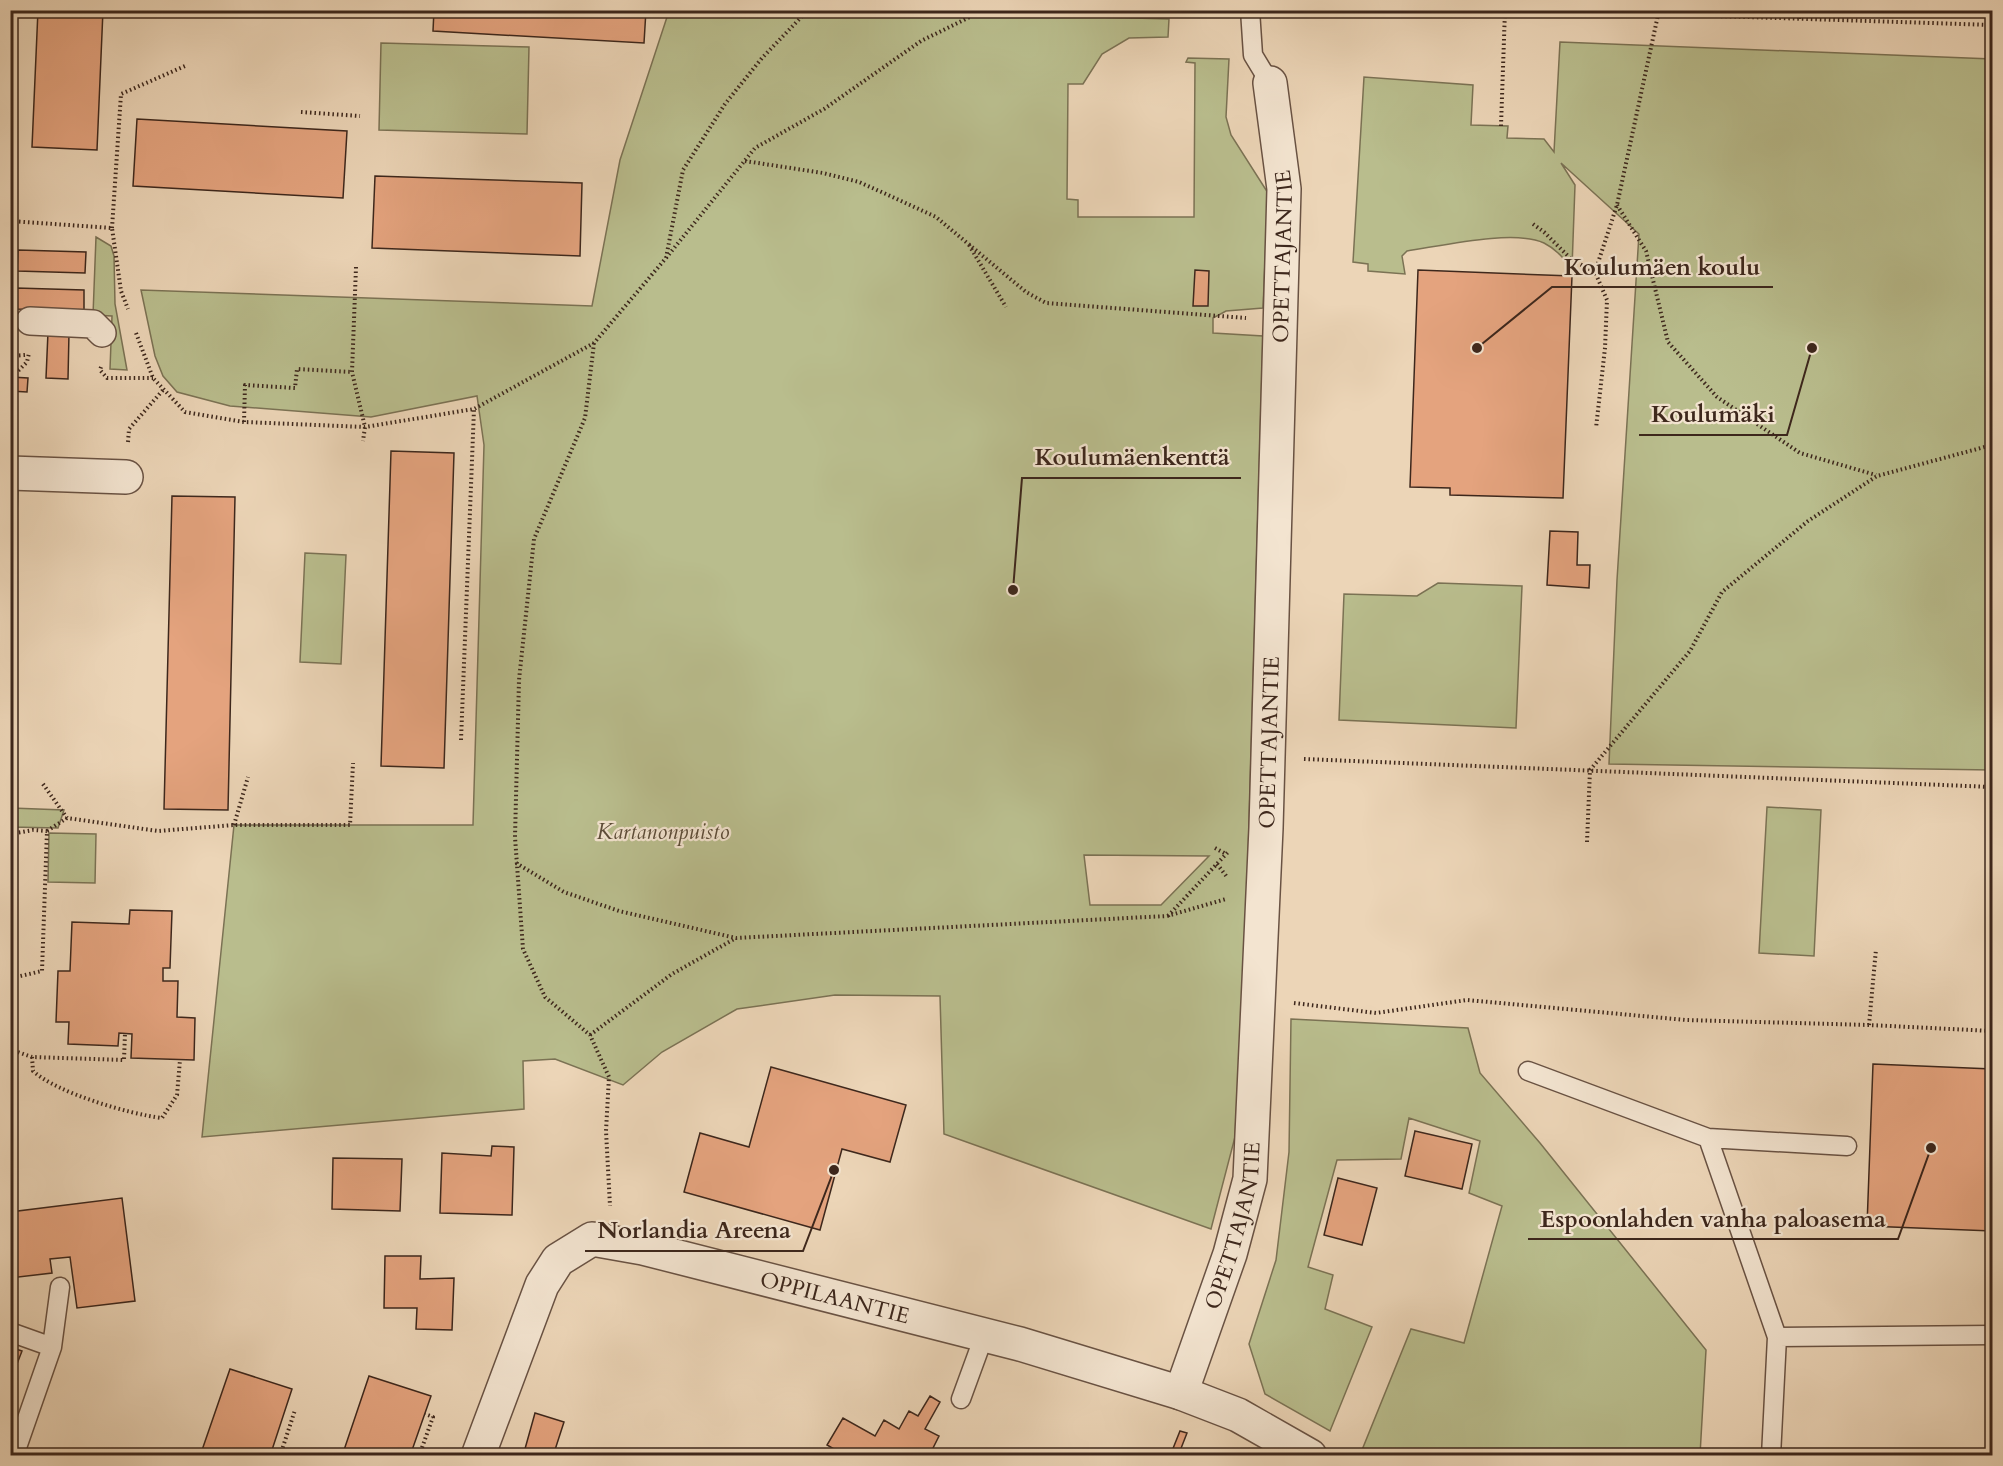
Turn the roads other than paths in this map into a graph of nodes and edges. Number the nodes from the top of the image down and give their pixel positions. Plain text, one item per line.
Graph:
1 (1250, 10) edge
2 (1270, 83) joint
3 (30, 321) dead end
4 (102, 333) dead end
5 (10, 473) edge
6 (126, 477) road end
7 (1528, 1071) dead end
8 (1708, 1138) junction
9 (1847, 1146) dead end
10 (60, 1287) dead end
11 (10, 1332) edge
12 (1992, 1335) edge
13 (984, 1336) junction
14 (1777, 1337) junction
15 (52, 1347) junction
16 (1181, 1393) junction
17 (961, 1399) dead end
18 (14, 1455) edge
19 (478, 1455) edge
20 (1310, 1455) edge
21 (1771, 1455) edge

1 - 2 lane
2 - 16 street, OPETTAJANTIE
3 - 4 street
5 - 6 street
7 - 8 lane
8 - 9 lane
8 - 14 lane
10 - 15 lane
11 - 15 lane
12 - 14 lane
13 - 16 street, OPPILAANTIE
13 - 17 lane
13 - 19 street, OPPILAANTIE
14 - 21 lane
15 - 18 lane
16 - 20 street, OPPILAANTIE

